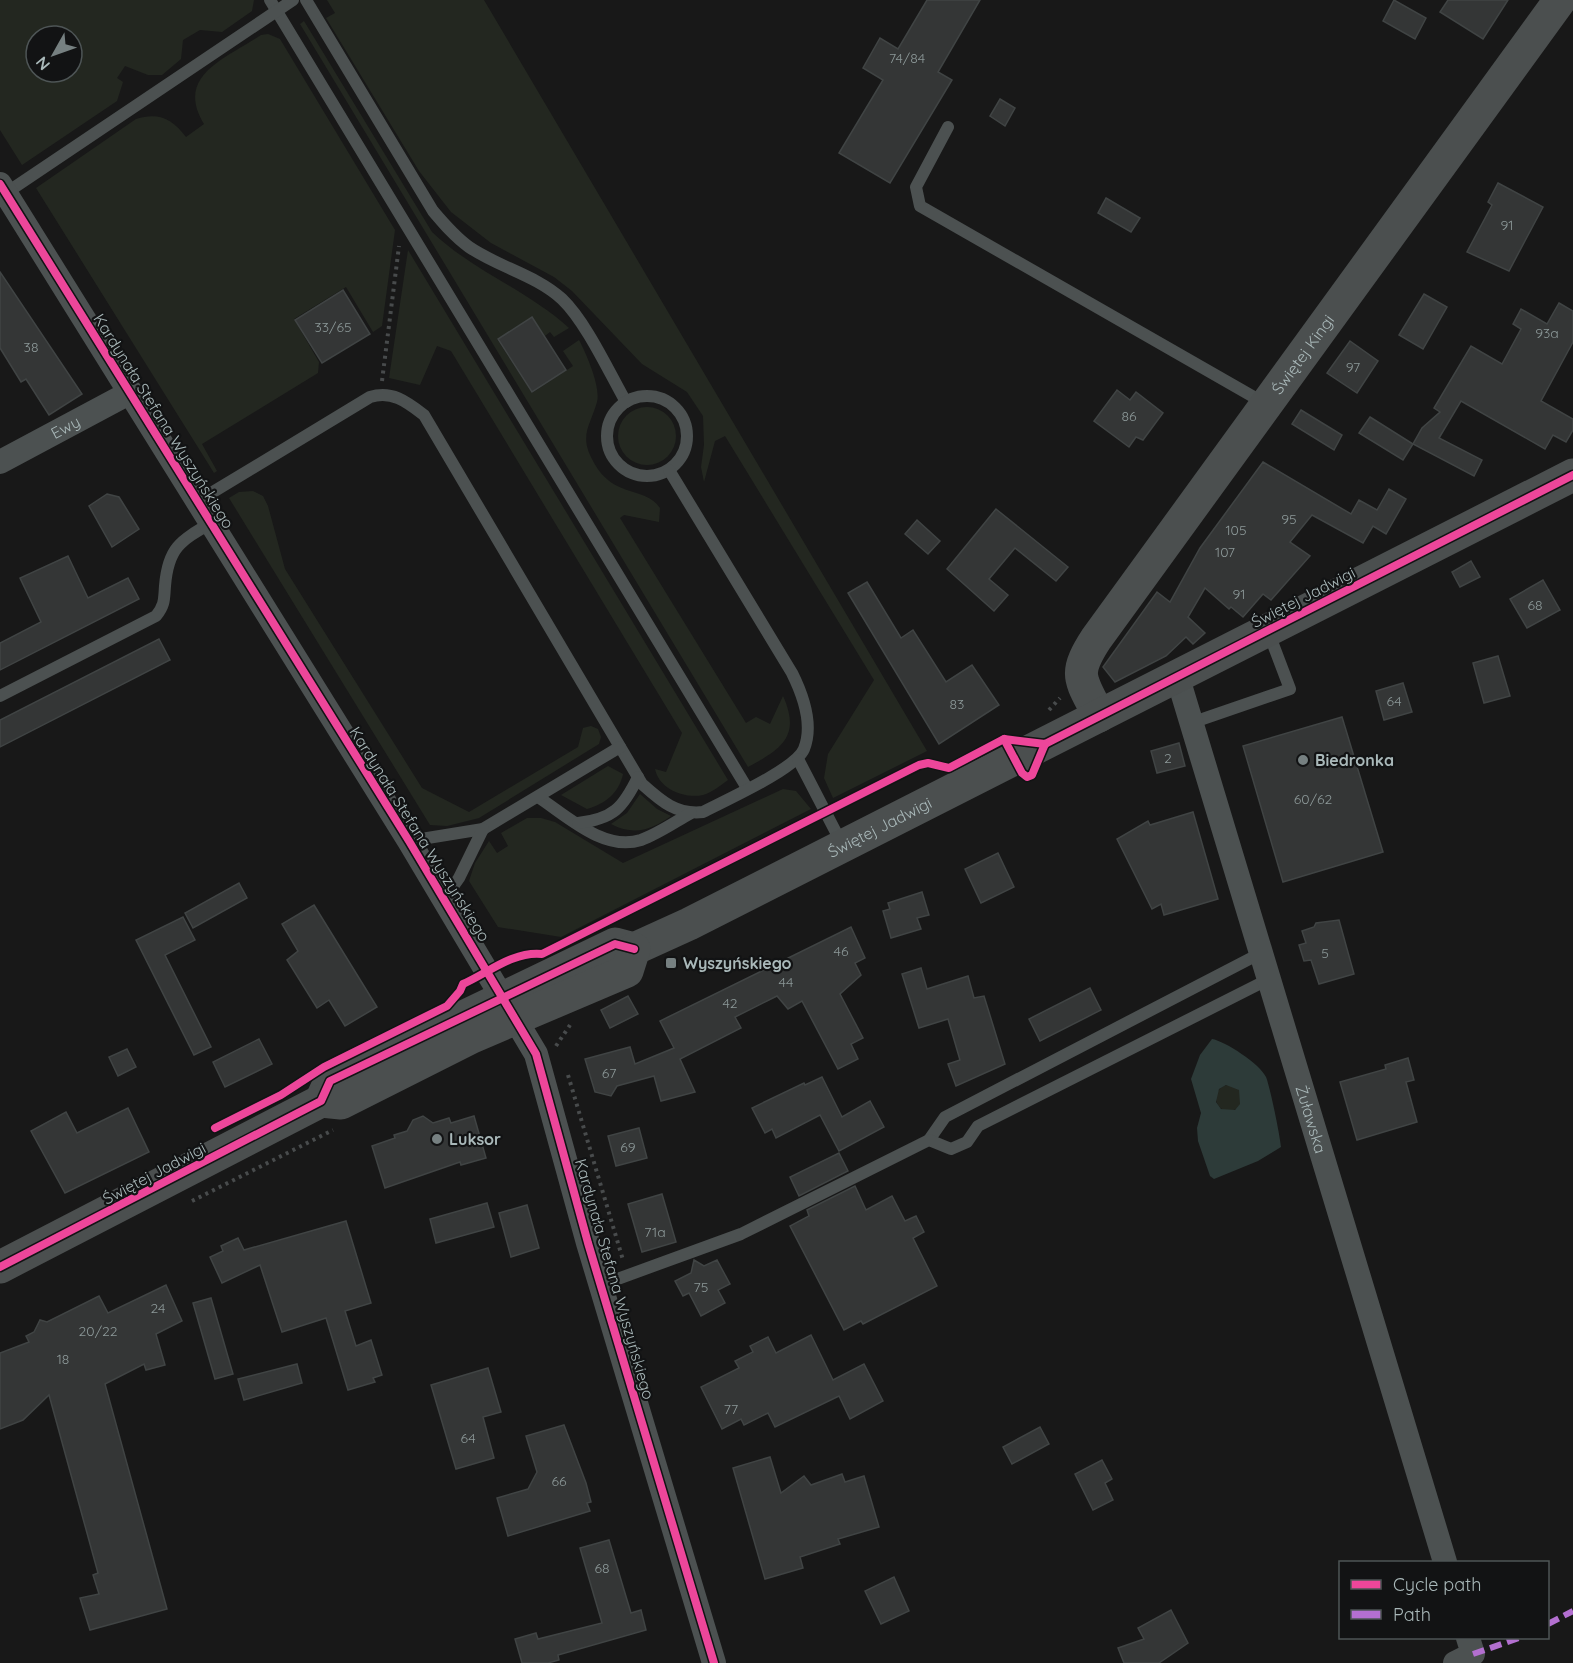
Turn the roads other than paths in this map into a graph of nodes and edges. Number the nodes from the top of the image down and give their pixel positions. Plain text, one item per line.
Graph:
1 (293, 0) edge
2 (306, 0) edge
3 (1560, 0) edge
4 (274, 5) edge
5 (948, 127) dead end
6 (3, 188) edge
7 (131, 392) junction
8 (626, 402) junction
9 (1267, 404) junction
10 (0, 462) edge
11 (669, 470) junction
12 (1573, 475) edge
13 (198, 501) junction
14 (212, 523) junction
15 (1267, 630) junction
16 (1177, 675) junction
17 (0, 696) edge
18 (1099, 716) junction
19 (1191, 723) junction
20 (620, 747) junction
21 (798, 759) junction
22 (638, 777) junction
23 (747, 788) junction
24 (538, 797) junction
25 (691, 813) junction
26 (578, 823) junction
27 (483, 830) junction
28 (409, 841) junction
29 (842, 845) junction
30 (444, 899) junction
31 (1261, 953) junction
32 (1269, 979) junction
33 (510, 1008) junction
34 (929, 1140) junction
35 (0, 1267) edge
36 (601, 1285) junction
37 (1444, 1561) edge
38 (714, 1663) edge

1 - 4 lane
2 - 8 lane
3 - 9 main road, Świętej Kingi
4 - 6 lane
4 - 23 lane
5 - 9 lane
6 - 7 street, Kardynała Stefana Wyszyńskiego
7 - 10 street, Ewy
7 - 13 street, Kardynała Stefana Wyszyńskiego
8 - 11 lane
8 - 11 lane
9 - 18 main road, Świętej Kingi
11 - 21 lane
12 - 15 main road, Świętej Jadwigi
13 - 14 street, Kardynała Stefana Wyszyńskiego
13 - 20 lane
14 - 17 lane
14 - 28 street, Kardynała Stefana Wyszyńskiego
15 - 16 main road, Świętej Jadwigi
15 - 19 lane
16 - 18 main road, Świętej Jadwigi
16 - 19 street, Żuławska
18 - 29 main road, Świętej Jadwigi
19 - 31 street, Żuławska
20 - 22 lane
20 - 24 lane
21 - 23 lane
21 - 29 lane
22 - 25 lane
22 - 26 lane
23 - 25 lane
24 - 26 lane
24 - 27 lane
25 - 26 lane
27 - 28 lane
27 - 30 lane
28 - 30 street, Kardynała Stefana Wyszyńskiego
29 - 33 main road, Świętej Jadwigi
30 - 33 street, Kardynała Stefana Wyszyńskiego
31 - 32 street, Żuławska
31 - 34 lane
32 - 34 lane
32 - 37 street, Żuławska
33 - 35 main road, Świętej Jadwigi
33 - 36 street, Kardynała Stefana Wyszyńskiego
34 - 36 lane
36 - 38 street, Kardynała Stefana Wyszyńskiego

